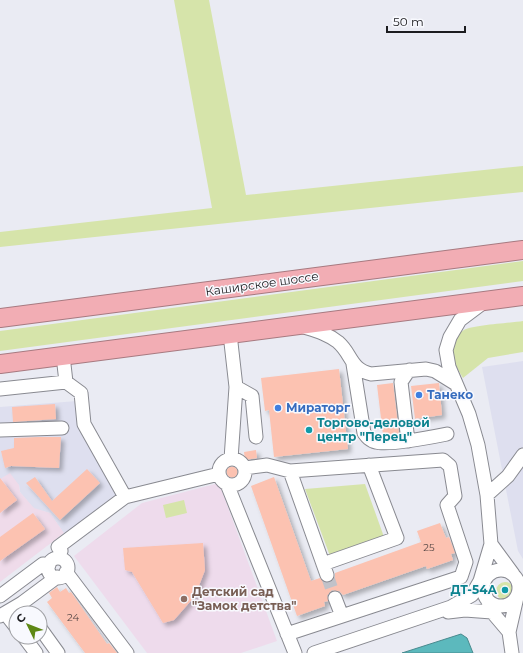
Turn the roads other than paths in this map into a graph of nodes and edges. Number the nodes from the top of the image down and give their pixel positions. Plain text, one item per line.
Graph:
1 (523, 250) edge
2 (523, 296) edge
3 (484, 302) junction
4 (0, 318) edge
5 (298, 325) junction
6 (230, 334) junction
7 (446, 350) junction
8 (63, 356) junction
9 (0, 364) edge
10 (354, 364) junction
11 (426, 369) junction
12 (409, 370) junction
13 (66, 382) junction
14 (457, 386) junction
15 (236, 387) junction
16 (0, 389) edge
17 (62, 428) dead end
18 (0, 430) edge
19 (447, 434) dead end
20 (256, 437) dead end
21 (408, 441) junction
22 (523, 455) edge
23 (231, 458) junction
24 (369, 465) junction
25 (245, 468) junction
26 (290, 471) junction
27 (223, 479) junction
28 (487, 495) junction
29 (125, 497) junction
30 (491, 544) junction
31 (54, 552) junction
32 (513, 574) junction
33 (62, 575) junction
34 (480, 581) junction
35 (484, 594) junction
36 (0, 596) edge
37 (517, 596) junction
38 (335, 598) tunnel mouth
39 (28, 605) edge
40 (492, 612) junction
41 (342, 616) junction
42 (509, 632) junction
43 (287, 634) junction
44 (48, 640) edge
45 (57, 653) edge
46 (127, 653) edge
47 (294, 653) edge
48 (314, 653) edge
49 (332, 653) edge
50 (512, 653) edge

1 - 4 highway, Каширское шоссе
2 - 3 highway
3 - 5 highway
3 - 7 street
5 - 6 highway
5 - 10 street
6 - 8 highway
6 - 15 street
7 - 11 street
7 - 14 street
8 - 9 highway
8 - 13 street
10 - 12 street
10 - 21 street
11 - 12 street
11 - 14 street
12 - 21 street
13 - 16 street
13 - 29 street
14 - 28 street
15 - 20 street
15 - 23 street
17 - 18 street
19 - 21 street
22 - 28 street
23 - 25 street
23 - 27 street
24 - 26 street
24 - 26 street
24 - 41 street
25 - 26 street
25 - 27 street
27 - 29 street
27 - 43 street
28 - 30 street
29 - 31 street
30 - 32 street
30 - 34 street
31 - 33 street
31 - 36 street
32 - 35 street
32 - 37 street
33 - 39 street
33 - 46 street
34 - 35 street
34 - 48 street
35 - 37 street
35 - 40 street
37 - 42 street
38 - 41 street
40 - 42 street
40 - 49 street
41 - 43 street
42 - 50 street
43 - 47 street
44 - 45 street

